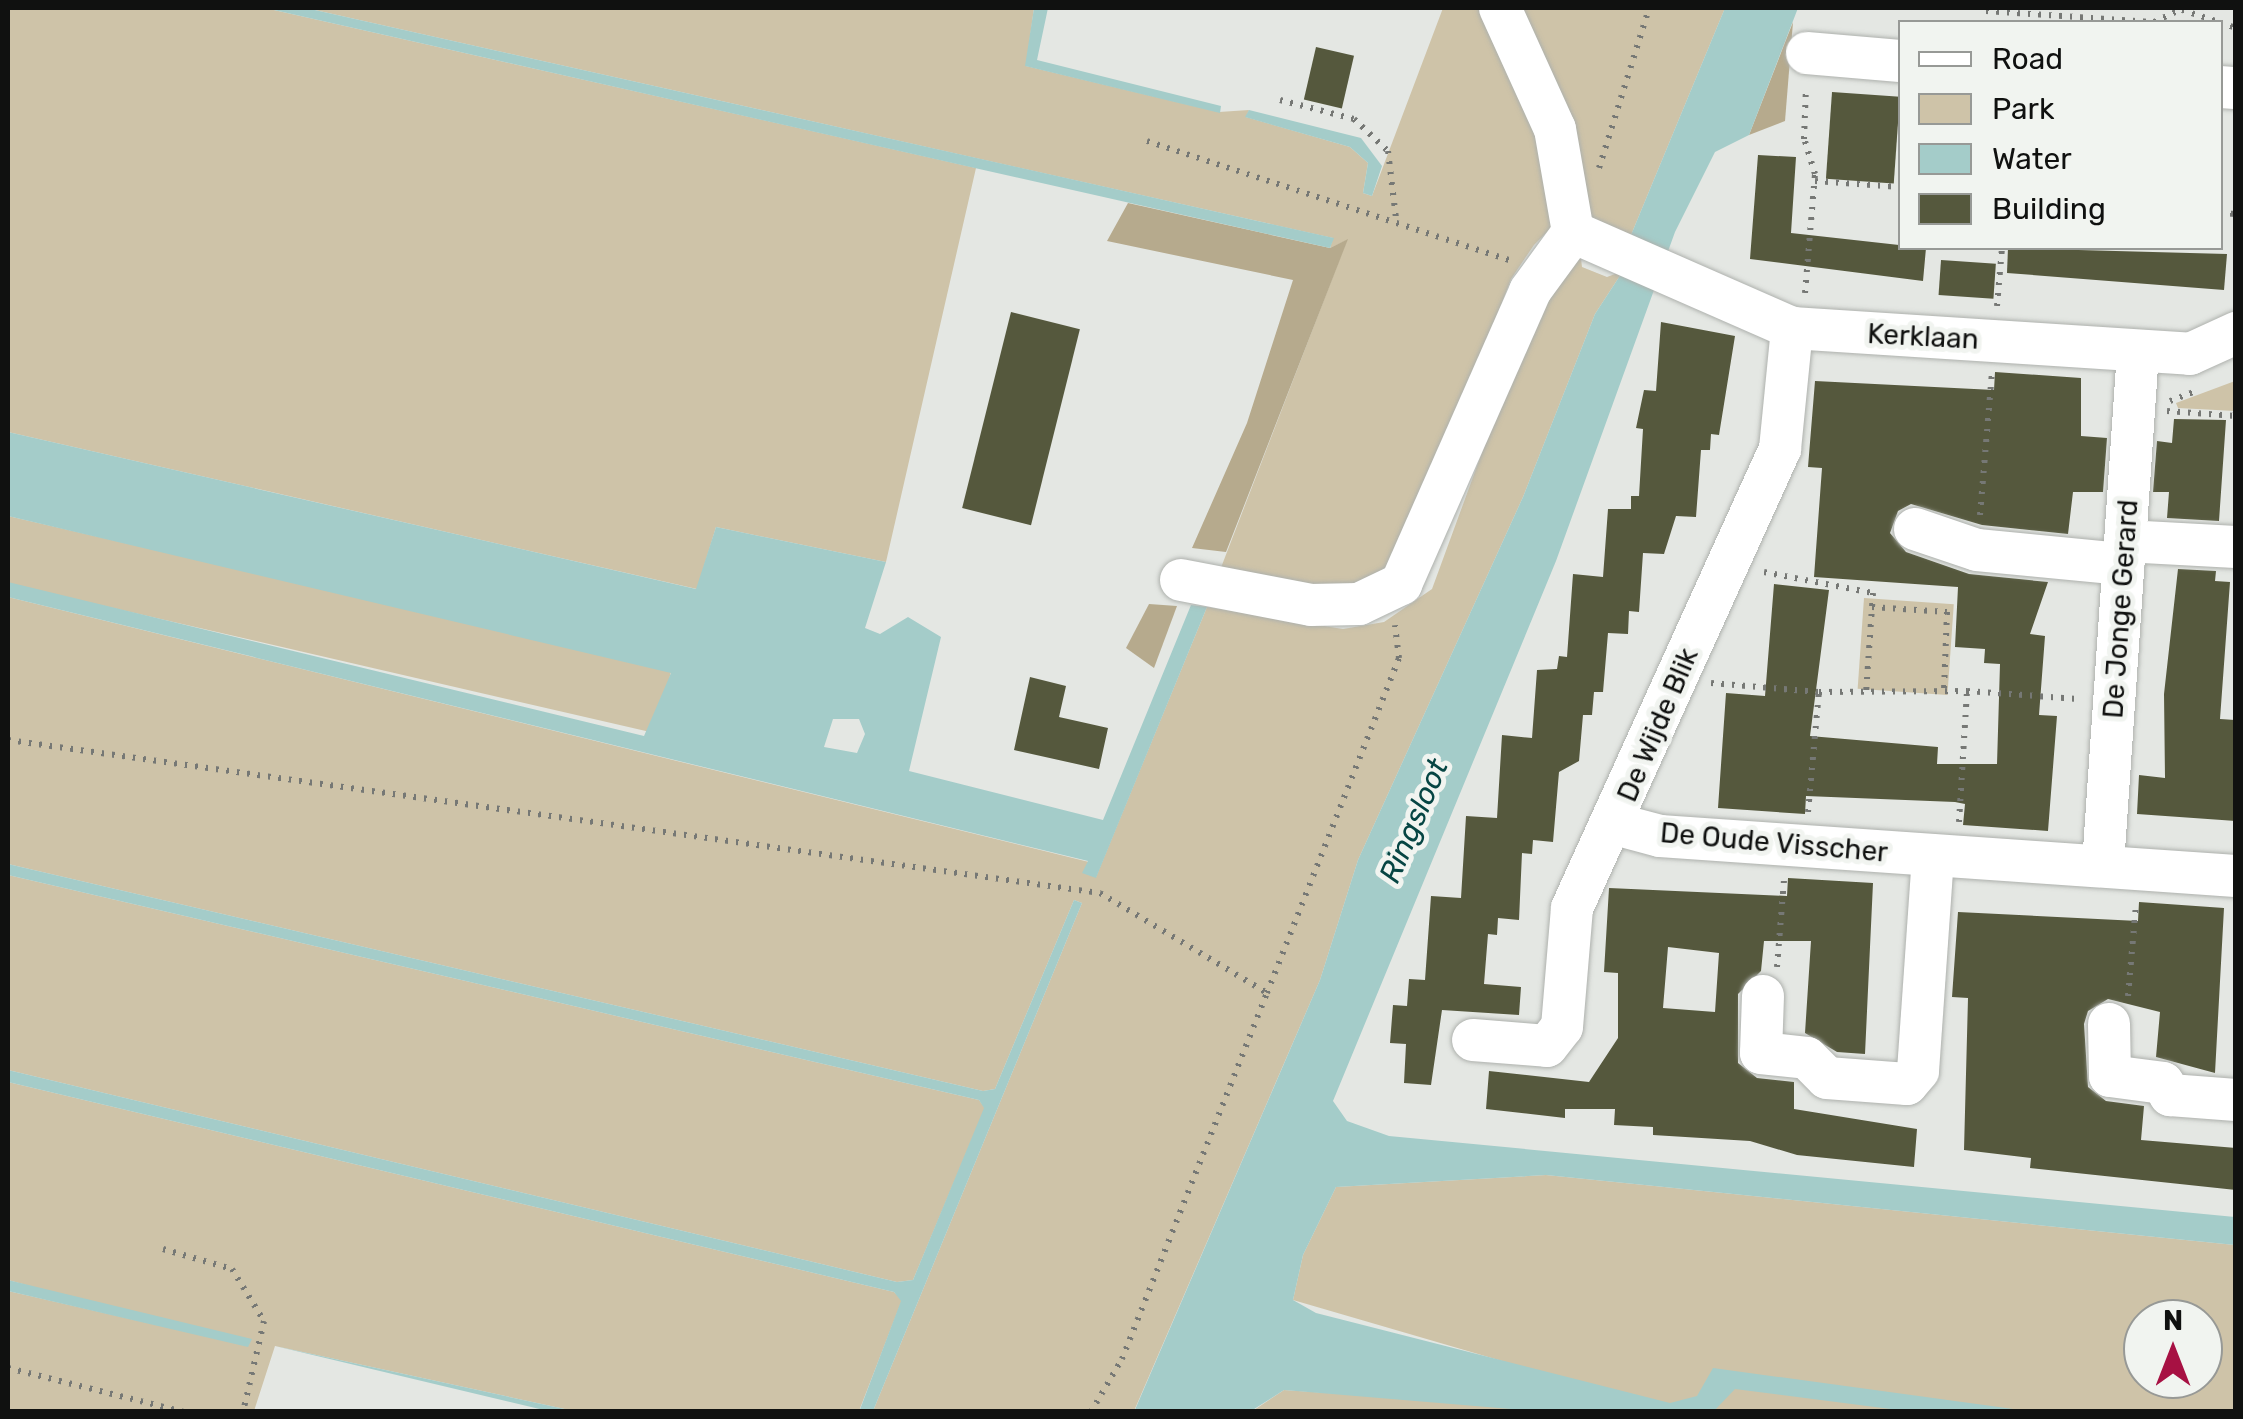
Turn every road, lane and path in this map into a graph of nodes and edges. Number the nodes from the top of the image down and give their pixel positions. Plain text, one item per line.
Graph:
1 (1500, 8) edge
2 (1649, 8) edge
3 (1986, 9) edge
4 (2182, 9) edge
5 (2127, 20) edge
6 (2157, 20) edge
7 (2212, 20) edge
8 (1807, 52) joint
9 (1898, 61) edge
10 (1280, 100) dead end
11 (1147, 141) dead end
12 (1596, 179) dead end
13 (1814, 181) junction
14 (1898, 187) edge
15 (1396, 218) junction
16 (1574, 232) junction
17 (2002, 250) edge
18 (1546, 269) junction
19 (1797, 329) junction
20 (2236, 334) edge
21 (1994, 341) junction
22 (2138, 352) junction
23 (2164, 403) dead end
24 (2236, 416) edge
25 (1914, 529) dead end
26 (2236, 547) edge
27 (1976, 550) junction
28 (2124, 553) junction
29 (1729, 564) junction
30 (1180, 580) dead end
31 (1401, 584) junction
32 (1872, 606) junction
33 (1677, 680) junction
34 (1944, 689) junction
35 (1967, 691) junction
36 (1819, 692) junction
37 (1866, 694) junction
38 (2114, 702) junction
39 (8, 740) edge
40 (1615, 824) junction
41 (1796, 845) junction
42 (1945, 858) junction
43 (2121, 866) junction
44 (2236, 876) edge
45 (1267, 993) junction
46 (1763, 996) joint
47 (2109, 1024) joint
48 (1473, 1040) dead end
49 (2236, 1100) edge
50 (163, 1249) dead end
51 (8, 1368) edge
52 (184, 1412) edge
53 (243, 1412) edge
54 (1091, 1412) edge

1 - 16 street
2 - 12 path
3 - 5 path
4 - 6 path
4 - 7 path
8 - 9 street
8 - 13 path
10 - 15 path
11 - 15 path
13 - 14 path
13 - 19 path
15 - 18 path
16 - 18 street
16 - 19 street, Kerklaan
17 - 21 path
18 - 31 street
19 - 21 street, Kerklaan
19 - 29 street, De Wijde Blik
20 - 22 street, Kerklaan
21 - 22 street, Kerklaan
21 - 27 path
22 - 28 street, De Jonge Gerard
23 - 24 path
25 - 27 street
26 - 28 street
27 - 28 street
28 - 38 street, De Jonge Gerard
29 - 32 path
29 - 33 street, De Wijde Blik
30 - 31 street
31 - 45 path
32 - 34 path
32 - 37 path
33 - 36 path
33 - 40 street, De Wijde Blik
34 - 35 path
34 - 37 path
35 - 38 path
35 - 42 path
36 - 37 path
36 - 41 path
38 - 43 street, De Jonge Gerard
39 - 45 path
40 - 41 street, De Oude Visscher
40 - 48 street, De Wijde Blik
41 - 42 street, De Oude Visscher
41 - 46 path
42 - 43 street, De Oude Visscher
42 - 46 street
43 - 44 street, De Oude Visscher
43 - 47 path
45 - 54 path
47 - 49 street
50 - 53 path
51 - 52 path

